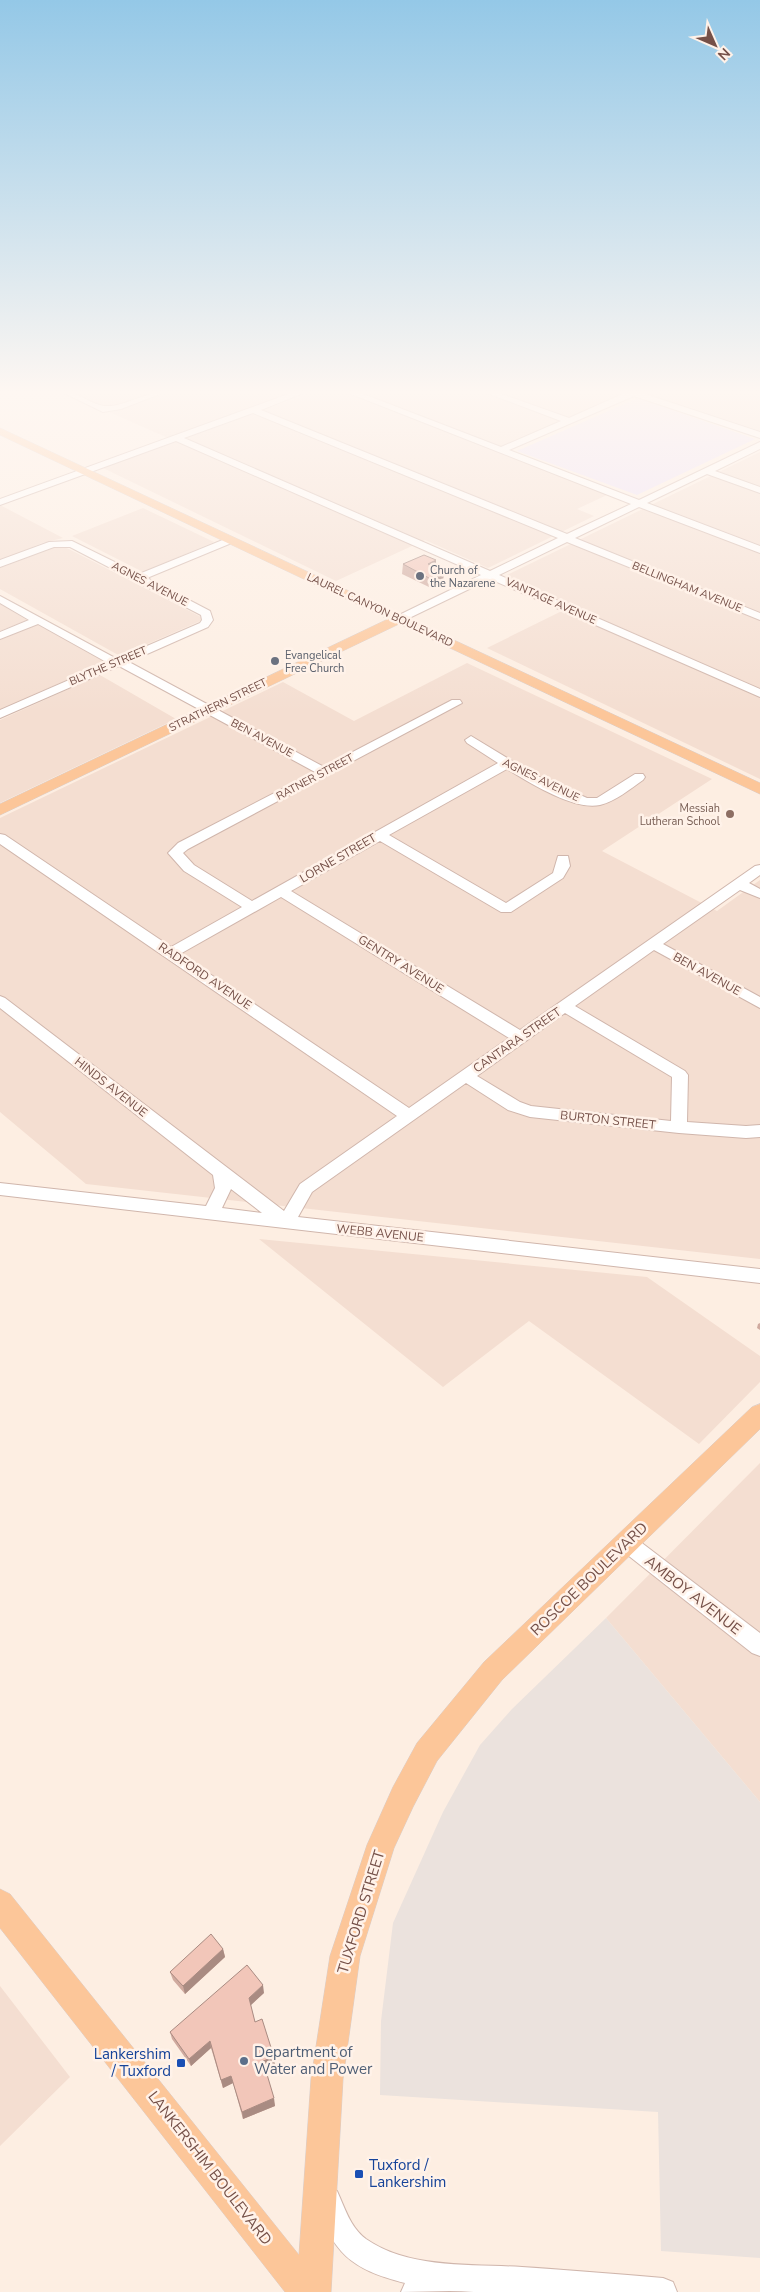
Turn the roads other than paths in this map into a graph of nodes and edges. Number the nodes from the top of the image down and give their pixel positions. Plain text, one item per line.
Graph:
1 (144, 499) edge
2 (316, 499) edge
3 (472, 499) edge
4 (629, 499) edge
5 (648, 499) edge
6 (639, 503) junction
7 (568, 538) junction
8 (230, 540) junction
9 (760, 550) edge
10 (0, 564) edge
11 (490, 575) junction
12 (139, 578) junction
13 (0, 599) edge
14 (206, 613) joint
15 (760, 617) edge
16 (399, 619) junction
17 (38, 620) junction
18 (0, 636) edge
19 (118, 662) junction
20 (760, 693) edge
21 (456, 703) dead end
22 (208, 710) junction
23 (0, 714) edge
24 (471, 740) dead end
25 (506, 764) junction
26 (324, 772) junction
27 (639, 777) dead end
28 (760, 789) edge
29 (0, 810) edge
30 (379, 835) junction
31 (0, 838) edge
32 (563, 859) dead end
33 (760, 869) edge
34 (739, 884) junction
35 (281, 891) junction
36 (760, 894) edge
37 (252, 907) junction
38 (655, 944) junction
39 (171, 953) junction
40 (0, 1002) edge
41 (760, 1003) edge
42 (564, 1007) junction
43 (520, 1038) junction
44 (466, 1076) junction
45 (409, 1116) junction
46 (679, 1127) junction
47 (760, 1131) edge
48 (221, 1172) junction
49 (0, 1189) edge
50 (211, 1212) junction
51 (287, 1223) junction
52 (760, 1276) edge
53 (760, 1414) edge
54 (627, 1543) junction
55 (760, 1646) edge
56 (427, 1752) joint
57 (0, 1904) edge
58 (320, 2179) junction
59 (447, 2275) junction
60 (307, 2292) edge
61 (314, 2292) edge
62 (415, 2292) edge
63 (663, 2292) edge

1 - 8 main road, LAUREL CANYON BOULEVARD
2 - 11 street, VANTAGE AVENUE
3 - 7 street, BELLINGHAM AVENUE
4 - 6 street
5 - 6 street, STRATHERN STREET
6 - 7 street, STRATHERN STREET
6 - 9 street
7 - 11 street, STRATHERN STREET
7 - 15 street, BELLINGHAM AVENUE
8 - 12 street
8 - 16 main road, LAUREL CANYON BOULEVARD
10 - 12 street, AGNES AVENUE
11 - 16 street, STRATHERN STREET
11 - 20 street, VANTAGE AVENUE
12 - 14 street, AGNES AVENUE
13 - 17 street, BEN AVENUE
14 - 19 street, BLYTHE STREET
16 - 22 main road, STRATHERN STREET
16 - 28 main road, LAUREL CANYON BOULEVARD
17 - 18 street
17 - 19 street, BEN AVENUE
19 - 22 street, BEN AVENUE
19 - 23 street, BLYTHE STREET
21 - 26 street, RATNER STREET
22 - 26 street, BEN AVENUE
22 - 29 main road, STRATHERN STREET
24 - 25 street, AGNES AVENUE
25 - 27 street, AGNES AVENUE
25 - 30 street, LORNE STREET
26 - 37 street, RATNER STREET
30 - 32 street
30 - 35 street, LORNE STREET
31 - 39 street, RADFORD AVENUE
33 - 34 street, CANTARA STREET
34 - 36 street
34 - 38 street, CANTARA STREET
35 - 37 street, LORNE STREET
35 - 43 street, GENTRY AVENUE
37 - 39 street, LORNE STREET
38 - 41 street, BEN AVENUE
38 - 42 street, CANTARA STREET
39 - 45 street, RADFORD AVENUE
40 - 48 street, HINDS AVENUE
42 - 43 street, CANTARA STREET
42 - 46 street
43 - 44 street, CANTARA STREET
44 - 45 street, CANTARA STREET
44 - 46 street, BURTON STREET
45 - 51 street, CANTARA STREET
46 - 47 street, BURTON STREET
48 - 50 street
48 - 51 street, HINDS AVENUE
49 - 50 street, WEBB AVENUE
50 - 51 street, WEBB AVENUE
51 - 52 street, WEBB AVENUE
53 - 54 main road, ROSCOE BOULEVARD
54 - 55 street, AMBOY AVENUE
54 - 56 main road, ROSCOE BOULEVARD
56 - 58 main road, TUXFORD STREET
57 - 60 main road, LANKERSHIM BOULEVARD
58 - 59 street
58 - 61 main road, TUXFORD STREET
59 - 62 street
59 - 63 street

